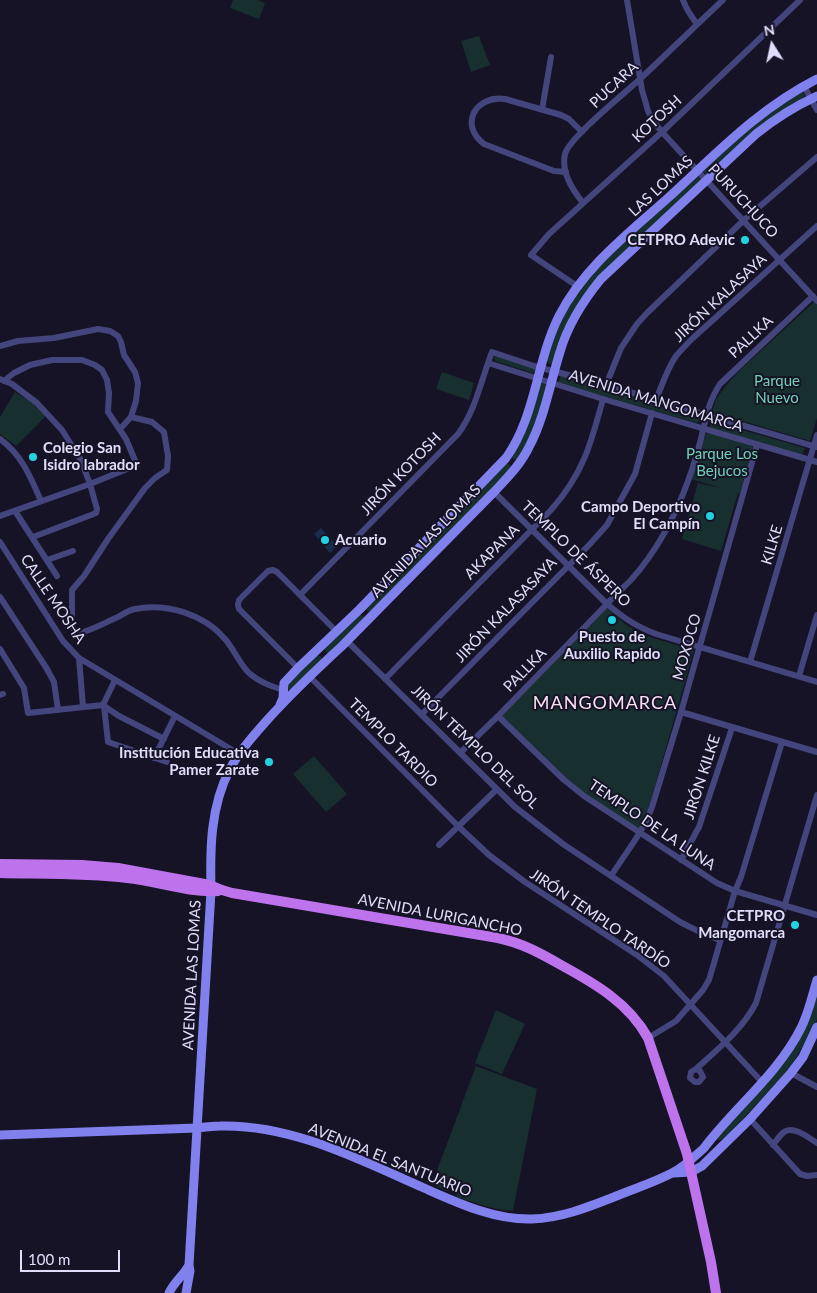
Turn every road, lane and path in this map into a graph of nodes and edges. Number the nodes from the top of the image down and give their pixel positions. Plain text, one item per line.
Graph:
1 (627, 0) edge
2 (683, 0) edge
3 (723, 0) edge
4 (800, 0) edge
5 (697, 24) junction
6 (551, 57) dead end
7 (640, 79) junction
8 (817, 79) edge
9 (804, 86) junction
10 (814, 97) edge
11 (542, 110) junction
12 (817, 110) edge
13 (582, 132) junction
14 (662, 132) junction
15 (817, 157) edge
16 (697, 171) junction
17 (566, 172) junction
18 (707, 180) junction
19 (583, 203) junction
20 (744, 220) junction
21 (817, 226) edge
22 (780, 260) junction
23 (577, 286) junction
24 (815, 298) edge
25 (0, 346) edge
26 (492, 352) joint
27 (488, 363) junction
28 (540, 366) junction
29 (555, 371) junction
30 (538, 378) junction
31 (2, 380) edge
32 (552, 383) junction
33 (606, 384) junction
34 (603, 399) junction
35 (656, 400) junction
36 (652, 413) junction
37 (707, 415) junction
38 (131, 417) junction
39 (703, 428) junction
40 (120, 429) junction
41 (817, 435) edge
42 (0, 439) edge
43 (757, 445) junction
44 (815, 447) edge
45 (506, 458) junction
46 (809, 460) junction
47 (817, 462) edge
48 (516, 466) junction
49 (90, 484) junction
50 (494, 492) junction
51 (41, 502) junction
52 (15, 511) junction
53 (0, 516) edge
54 (532, 530) junction
55 (33, 537) junction
56 (0, 542) edge
57 (73, 551) dead end
58 (47, 560) junction
59 (568, 565) junction
60 (57, 576) dead end
61 (300, 595) junction
62 (0, 596) edge
63 (607, 604) junction
64 (360, 609) junction
65 (817, 615) edge
66 (370, 618) junction
67 (336, 631) junction
68 (347, 640) junction
69 (700, 646) junction
70 (0, 649) edge
71 (318, 650) junction
72 (78, 658) junction
73 (328, 659) junction
74 (750, 662) junction
75 (298, 668) junction
76 (799, 676) junction
77 (310, 677) junction
78 (385, 679) junction
79 (115, 680) junction
80 (817, 682) edge
81 (283, 690) junction
82 (104, 706) junction
83 (82, 707) junction
84 (279, 708) junction
85 (58, 710) junction
86 (681, 712) junction
87 (422, 714) junction
88 (175, 716) junction
89 (498, 716) junction
90 (732, 728) junction
91 (164, 739) junction
92 (782, 742) junction
93 (817, 752) edge
94 (460, 753) junction
95 (239, 754) junction
96 (154, 758) junction
97 (167, 762) dead end
98 (498, 789) junction
99 (817, 795) edge
100 (458, 827) junction
101 (639, 833) junction
102 (439, 845) dead end
103 (681, 860) junction
104 (0, 864) edge
105 (26, 869) junction
106 (0, 873) edge
107 (611, 876) junction
108 (211, 888) junction
109 (735, 891) junction
110 (785, 905) junction
111 (817, 915) edge
112 (720, 940) junction
113 (817, 983) edge
114 (690, 1004) junction
115 (817, 1027) edge
116 (648, 1038) junction
117 (725, 1042) junction
118 (783, 1057) junction
119 (696, 1069) dead end
120 (794, 1069) junction
121 (762, 1082) junction
122 (817, 1087) edge
123 (750, 1119) junction
124 (197, 1128) junction
125 (0, 1135) edge
126 (817, 1143) edge
127 (773, 1144) junction
128 (689, 1158) junction
129 (693, 1172) junction
130 (672, 1173) junction
131 (817, 1175) edge
132 (189, 1264) junction
133 (169, 1293) edge
134 (186, 1293) edge
135 (716, 1293) edge
136 (721, 1293) edge

1 - 7 street, PURUCHUCO
2 - 5 street
3 - 5 street, PUCARA
4 - 14 street, KOTOSH
5 - 7 street, PUCARA
6 - 11 street
7 - 13 street, PUCARA
7 - 14 street, PURUCHUCO
8 - 9 street, LAS LOMAS
9 - 10 street
9 - 16 street, LAS LOMAS
10 - 12 street
10 - 18 street, LAS LOMAS
11 - 13 street
11 - 17 street
13 - 17 street, PUCARA
14 - 16 street, PURUCHUCO
14 - 19 street, KOTOSH
15 - 20 street
16 - 18 street, PURUCHUCO
16 - 23 street, LAS LOMAS
17 - 19 street, PUCARA
18 - 20 street, PURUCHUCO
18 - 29 street, LAS LOMAS
19 - 23 street, KOTOSH
20 - 22 street, PURUCHUCO
20 - 33 street
21 - 22 street, JIRÓN KALASAYA
22 - 24 street, PURUCHUCO
22 - 35 street, JIRÓN KALASAYA
23 - 28 street, LAS LOMAS
24 - 37 street, PALLKA
25 - 38 street
26 - 27 street, JIRÓN KOTOSH
26 - 28 street, AVENIDA MANGOMARCA
27 - 30 street, AVENIDA MANGOMARCA
27 - 61 street, JIRÓN KOTOSH
28 - 29 street, AVENIDA MANGOMARCA
28 - 30 street, AVENIDA LAS LOMAS
29 - 32 street, AVENIDA LAS LOMAS
29 - 33 street, AVENIDA MANGOMARCA
30 - 32 street, AVENIDA MANGOMARCA
30 - 45 street, AVENIDA LAS LOMAS
31 - 40 street
31 - 49 street
32 - 34 street, AVENIDA MANGOMARCA
32 - 48 street, AVENIDA LAS LOMAS
33 - 35 street, AVENIDA MANGOMARCA
34 - 36 street, AVENIDA MANGOMARCA
34 - 54 street, AKAPANA
35 - 37 street, AVENIDA MANGOMARCA
36 - 39 street, AVENIDA MANGOMARCA
36 - 59 street, JIRÓN KALASASAYA
37 - 39 street, PALLKA
37 - 44 street, AVENIDA MANGOMARCA
38 - 40 street
38 - 81 street
39 - 43 street, AVENIDA MANGOMARCA
39 - 63 street, PALLKA
40 - 49 street
41 - 44 street, KILKE
42 - 51 street
43 - 46 street, AVENIDA MANGOMARCA
43 - 69 street, MOXOCO
44 - 46 street, KILKE
45 - 48 street
45 - 64 street, AVENIDA LAS LOMAS
46 - 47 street, AVENIDA MANGOMARCA
46 - 74 street, KILKE
48 - 50 street, AVENIDA LAS LOMAS
49 - 51 street
49 - 55 street
50 - 54 street, TEMPLO DE ÁSPERO
50 - 66 street, AVENIDA LAS LOMAS
51 - 52 street
52 - 53 street
52 - 55 street
54 - 59 street, TEMPLO DE ÁSPERO
54 - 78 street, AKAPANA
55 - 58 street
56 - 72 street, CALLE MOSHA
57 - 58 street
58 - 60 street
59 - 63 street, TEMPLO DE ÁSPERO
59 - 87 street, JIRÓN KALASASAYA
61 - 67 street
61 - 75 street
62 - 85 street
63 - 69 street, TEMPLO DE ÁSPERO
63 - 89 street, PALLKA
64 - 66 street
64 - 67 street, AVENIDA LAS LOMAS
65 - 76 street
66 - 68 street, AVENIDA LAS LOMAS
67 - 71 street, AVENIDA LAS LOMAS
68 - 73 street, AVENIDA LAS LOMAS
68 - 78 street, JIRÓN TEMPLO DEL SOL
69 - 74 street, TEMPLO DE ÁSPERO
69 - 86 street, MOXOCO
70 - 85 street
71 - 73 street
71 - 75 street, AVENIDA LAS LOMAS
72 - 79 street, CALLE MOSHA
72 - 83 street
73 - 77 street, AVENIDA LAS LOMAS
74 - 76 street, TEMPLO DE ÁSPERO
75 - 81 street, AVENIDA LAS LOMAS
76 - 80 street, TEMPLO DE ÁSPERO
77 - 84 street, AVENIDA LAS LOMAS
77 - 100 street, TEMPLO TARDIO
78 - 87 street, JIRÓN TEMPLO DEL SOL
79 - 82 street
79 - 88 street, CALLE MOSHA
81 - 84 street, AVENIDA LAS LOMAS
82 - 83 street
82 - 91 street
82 - 96 street
83 - 85 street
84 - 95 street, AVENIDA LAS LOMAS
86 - 90 street
86 - 101 street, MOXOCO
87 - 94 street, JIRÓN TEMPLO DEL SOL
88 - 91 street
88 - 95 street, CALLE MOSHA
89 - 94 street, PALLKA
89 - 101 street, TEMPLO DE LA LUNA
90 - 92 street
90 - 103 street, JIRÓN KILKE
91 - 96 street
92 - 93 street
92 - 109 street
94 - 98 street, JIRÓN TEMPLO DEL SOL
95 - 108 street, AVENIDA LAS LOMAS
96 - 97 street
98 - 100 street
98 - 107 street, JIRÓN TEMPLO DEL SOL
99 - 110 street
100 - 102 street
100 - 114 street, JIRÓN TEMPLO TARDÍO
101 - 103 street, TEMPLO DE LA LUNA
101 - 107 street, MOXOCO
103 - 109 street, TEMPLO DE LA LUNA
104 - 105 main road, AVENIDA LURIGANCHO
105 - 106 main road, AVENIDA LURIGANCHO
105 - 108 main road, AVENIDA LURIGANCHO
107 - 112 street, JIRÓN TEMPLO DEL SOL
108 - 116 main road, AVENIDA LURIGANCHO
108 - 124 street, AVENIDA LAS LOMAS
109 - 110 street, TEMPLO DE LA LUNA
109 - 112 street
110 - 111 street, TEMPLO DE LA LUNA
110 - 117 street
112 - 114 street
113 - 118 street, AVENIDA EL SANTUARIO
114 - 116 street
114 - 117 street, JIRÓN TEMPLO TARDÍO
115 - 120 street
116 - 128 main road, AVENIDA LURIGANCHO
117 - 119 street
117 - 121 street, JIRÓN TEMPLO TARDÍO
118 - 120 street
118 - 121 street, AVENIDA EL SANTUARIO
120 - 122 street
120 - 123 street
121 - 128 street, AVENIDA EL SANTUARIO
123 - 127 street
123 - 129 street
124 - 125 street, AVENIDA EL SANTUARIO
124 - 130 street, AVENIDA EL SANTUARIO
124 - 132 street, AVENIDA LAS LOMAS
126 - 127 street
127 - 131 street
128 - 129 main road, AVENIDA LURIGANCHO
128 - 130 street, AVENIDA EL SANTUARIO
129 - 130 street, AVENIDA EL SANTUARIO
129 - 135 main road
129 - 136 main road
132 - 133 street
132 - 134 street, AVENIDA LAS LOMAS

